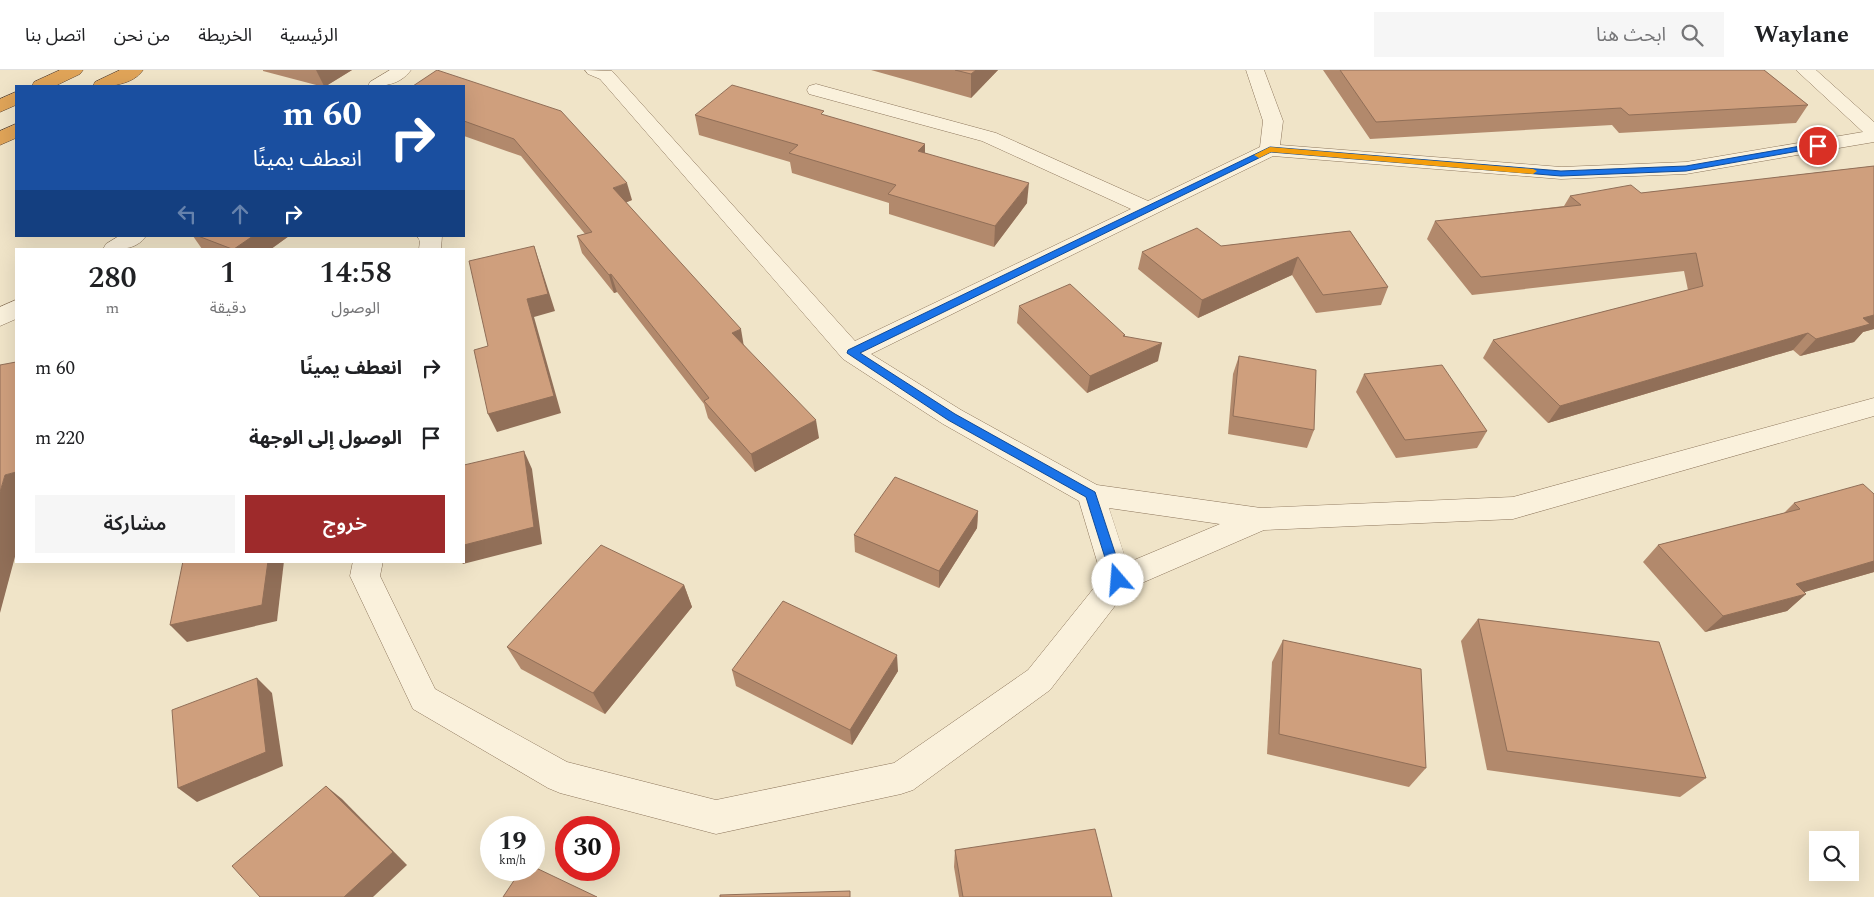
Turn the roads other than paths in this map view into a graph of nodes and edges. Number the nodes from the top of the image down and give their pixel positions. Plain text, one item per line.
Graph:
1 (74, 70) edge
2 (134, 70) edge
3 (402, 70) edge
4 (1255, 70) edge
5 (1805, 70) edge
6 (604, 72) edge
7 (43, 85) edge
8 (104, 85) edge
9 (379, 85) edge
10 (816, 90) dead end
11 (15, 98) edge
12 (0, 106) edge
13 (15, 131) edge
14 (1874, 134) edge
15 (0, 139) edge
16 (1270, 150) junction
17 (1148, 209) junction
18 (133, 237) edge
19 (116, 248) edge
20 (15, 309) edge
21 (0, 318) edge
22 (852, 353) junction
23 (1874, 407) edge
24 (1091, 495) junction
25 (1262, 519) junction
26 (368, 563) edge
27 (1118, 580) junction

1 - 7 highway
2 - 8 highway
3 - 9 street
4 - 16 street
5 - 14 street
6 - 22 street
10 - 17 street
11 - 12 highway
13 - 15 highway
14 - 16 street
16 - 17 street
17 - 22 street
18 - 19 street
20 - 21 street
22 - 24 street
23 - 25 street
24 - 25 street
24 - 27 street
25 - 27 street
26 - 27 street

